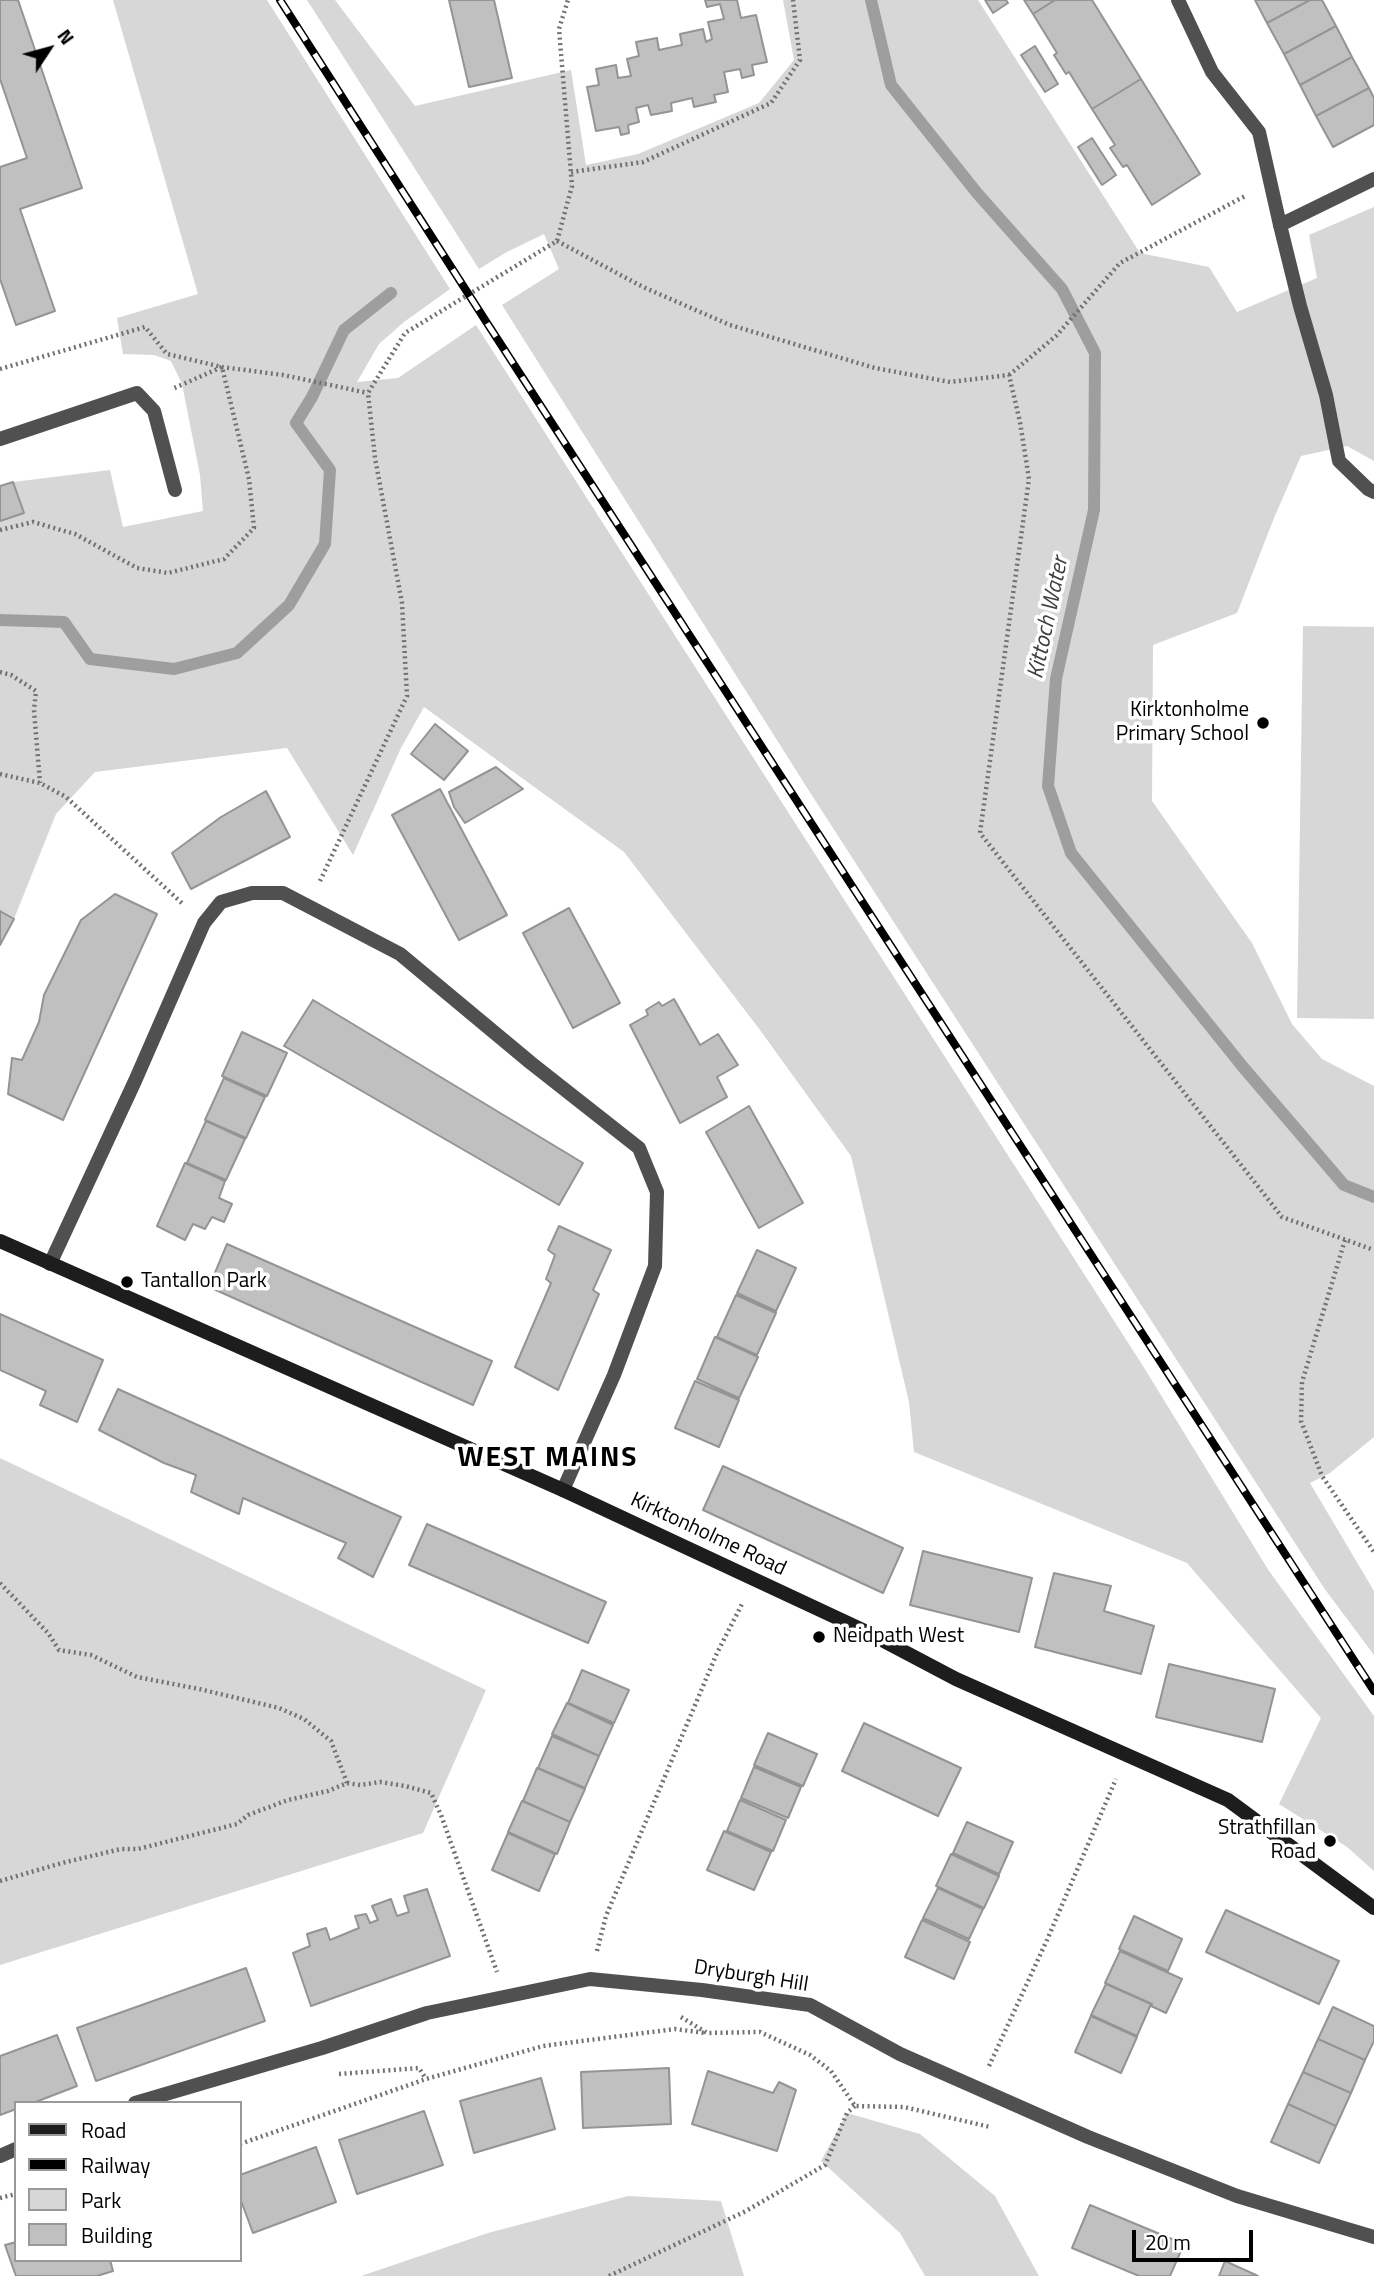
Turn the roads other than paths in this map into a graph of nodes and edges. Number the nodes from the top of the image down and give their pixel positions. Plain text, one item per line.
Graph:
1 (1178, 0) edge
2 (1374, 179) edge
3 (1280, 225) junction
4 (0, 439) edge
5 (175, 490) dead end
6 (1374, 492) edge
7 (0, 1241) edge
8 (50, 1264) junction
9 (563, 1490) junction
10 (1374, 1908) edge
11 (142, 2101) edge
12 (1374, 2237) edge

1 - 3 street
2 - 3 street
3 - 6 street
4 - 5 street
7 - 8 street, Kirktonholme Road
8 - 9 street, Kirktonholme Road
8 - 9 street
9 - 10 street, Kirktonholme Road
11 - 12 street, Dryburgh Hill

